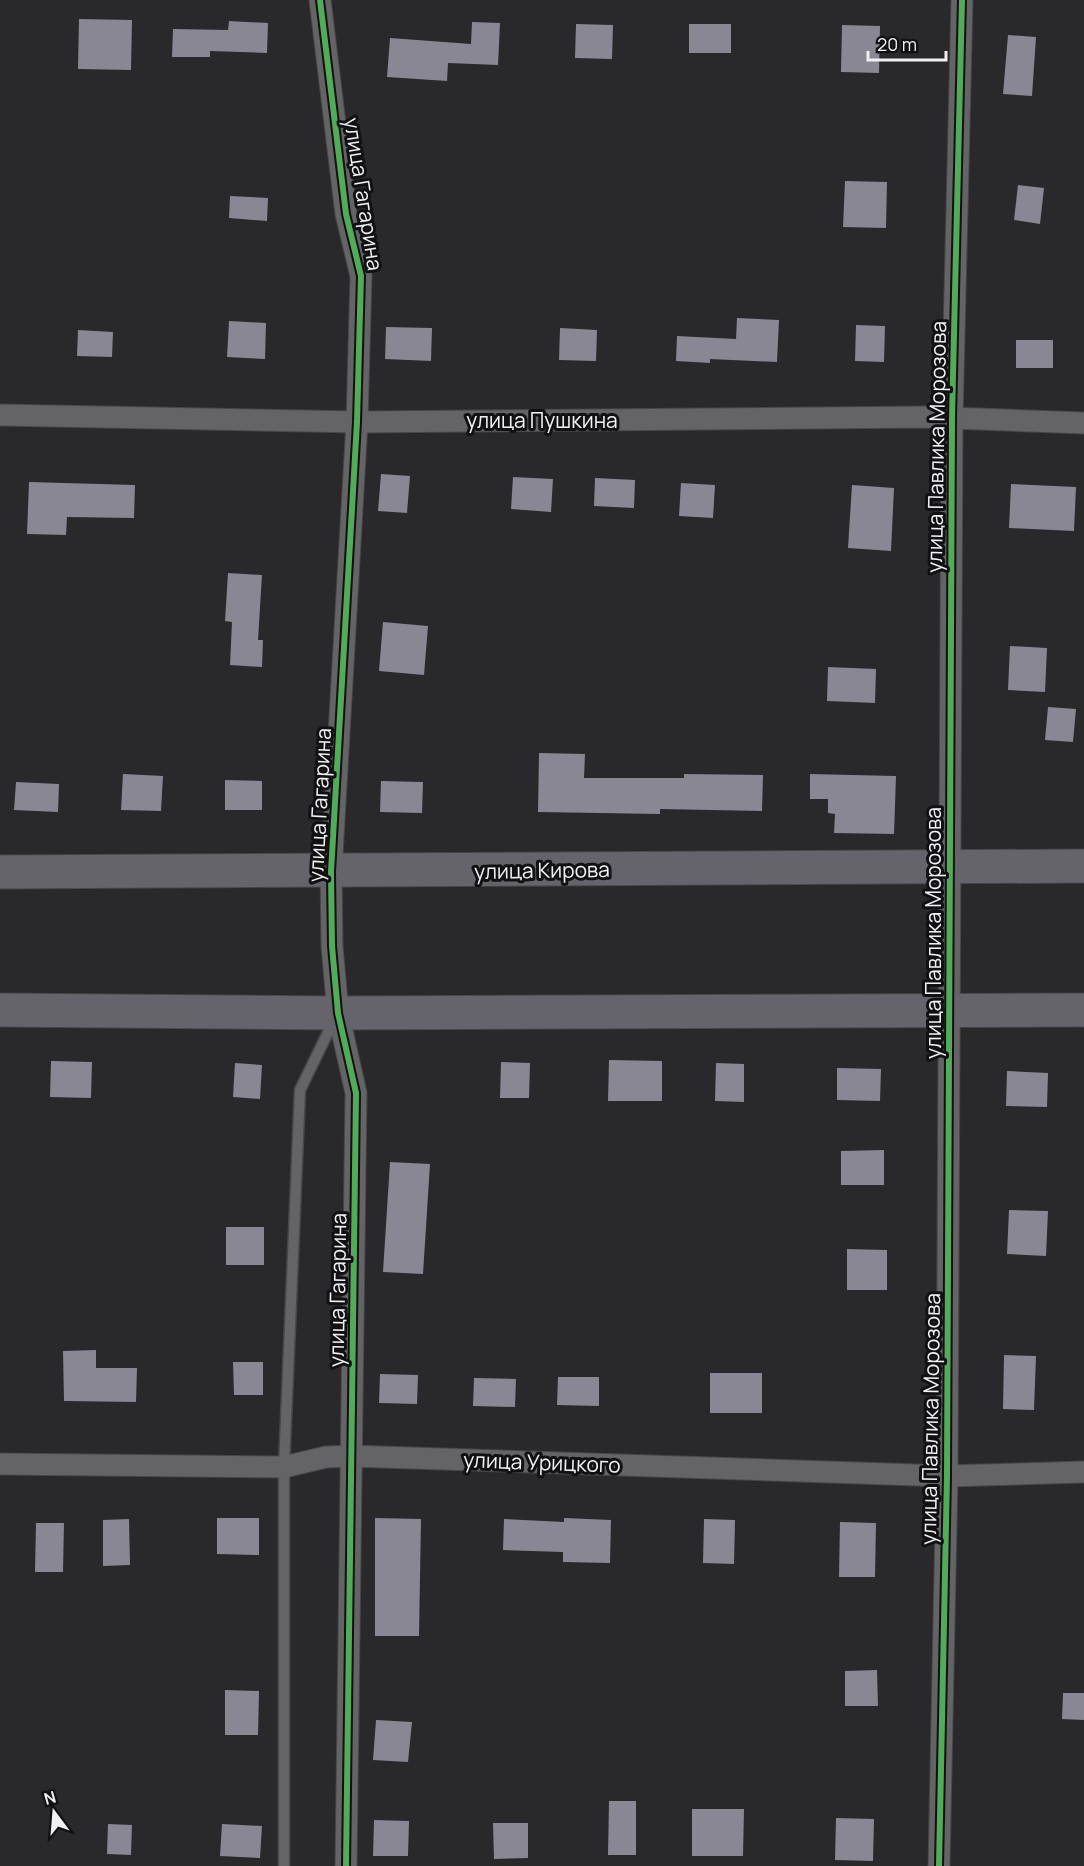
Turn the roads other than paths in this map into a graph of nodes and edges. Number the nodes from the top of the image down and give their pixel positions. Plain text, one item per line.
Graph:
1 (320, 0) edge
2 (962, 0) edge
3 (0, 415) edge
4 (952, 418) junction
5 (357, 422) junction
6 (1084, 423) edge
7 (948, 866) junction
8 (1084, 866) edge
9 (0, 872) edge
10 (332, 872) junction
11 (0, 1010) edge
12 (1084, 1010) edge
13 (951, 1011) junction
14 (338, 1013) junction
15 (351, 1456) junction
16 (0, 1464) edge
17 (284, 1467) junction
18 (1084, 1472) edge
19 (946, 1476) junction
20 (284, 1866) edge
21 (346, 1866) edge
22 (939, 1866) edge

1 - 5 street, улица Гагарина
2 - 4 street, улица Павлика Морозова
3 - 5 street, улица Пушкина
4 - 5 street, улица Пушкина
4 - 6 street, улица Пушкина
4 - 7 street, улица Павлика Морозова
5 - 10 street, улица Гагарина
7 - 8 main road, улица Кирова
7 - 10 main road, улица Кирова
7 - 13 street, улица Павлика Морозова
9 - 10 main road, улица Кирова
10 - 14 street, улица Гагарина
11 - 14 main road
12 - 13 main road
13 - 14 main road
13 - 19 street, улица Павлика Морозова
14 - 15 street, улица Гагарина
14 - 17 lane
15 - 17 street, улица Урицкого
15 - 19 street, улица Урицкого
15 - 21 street, улица Гагарина
16 - 17 street, улица Урицкого
17 - 20 lane
18 - 19 street, улица Урицкого
19 - 22 street, улица Павлика Морозова

